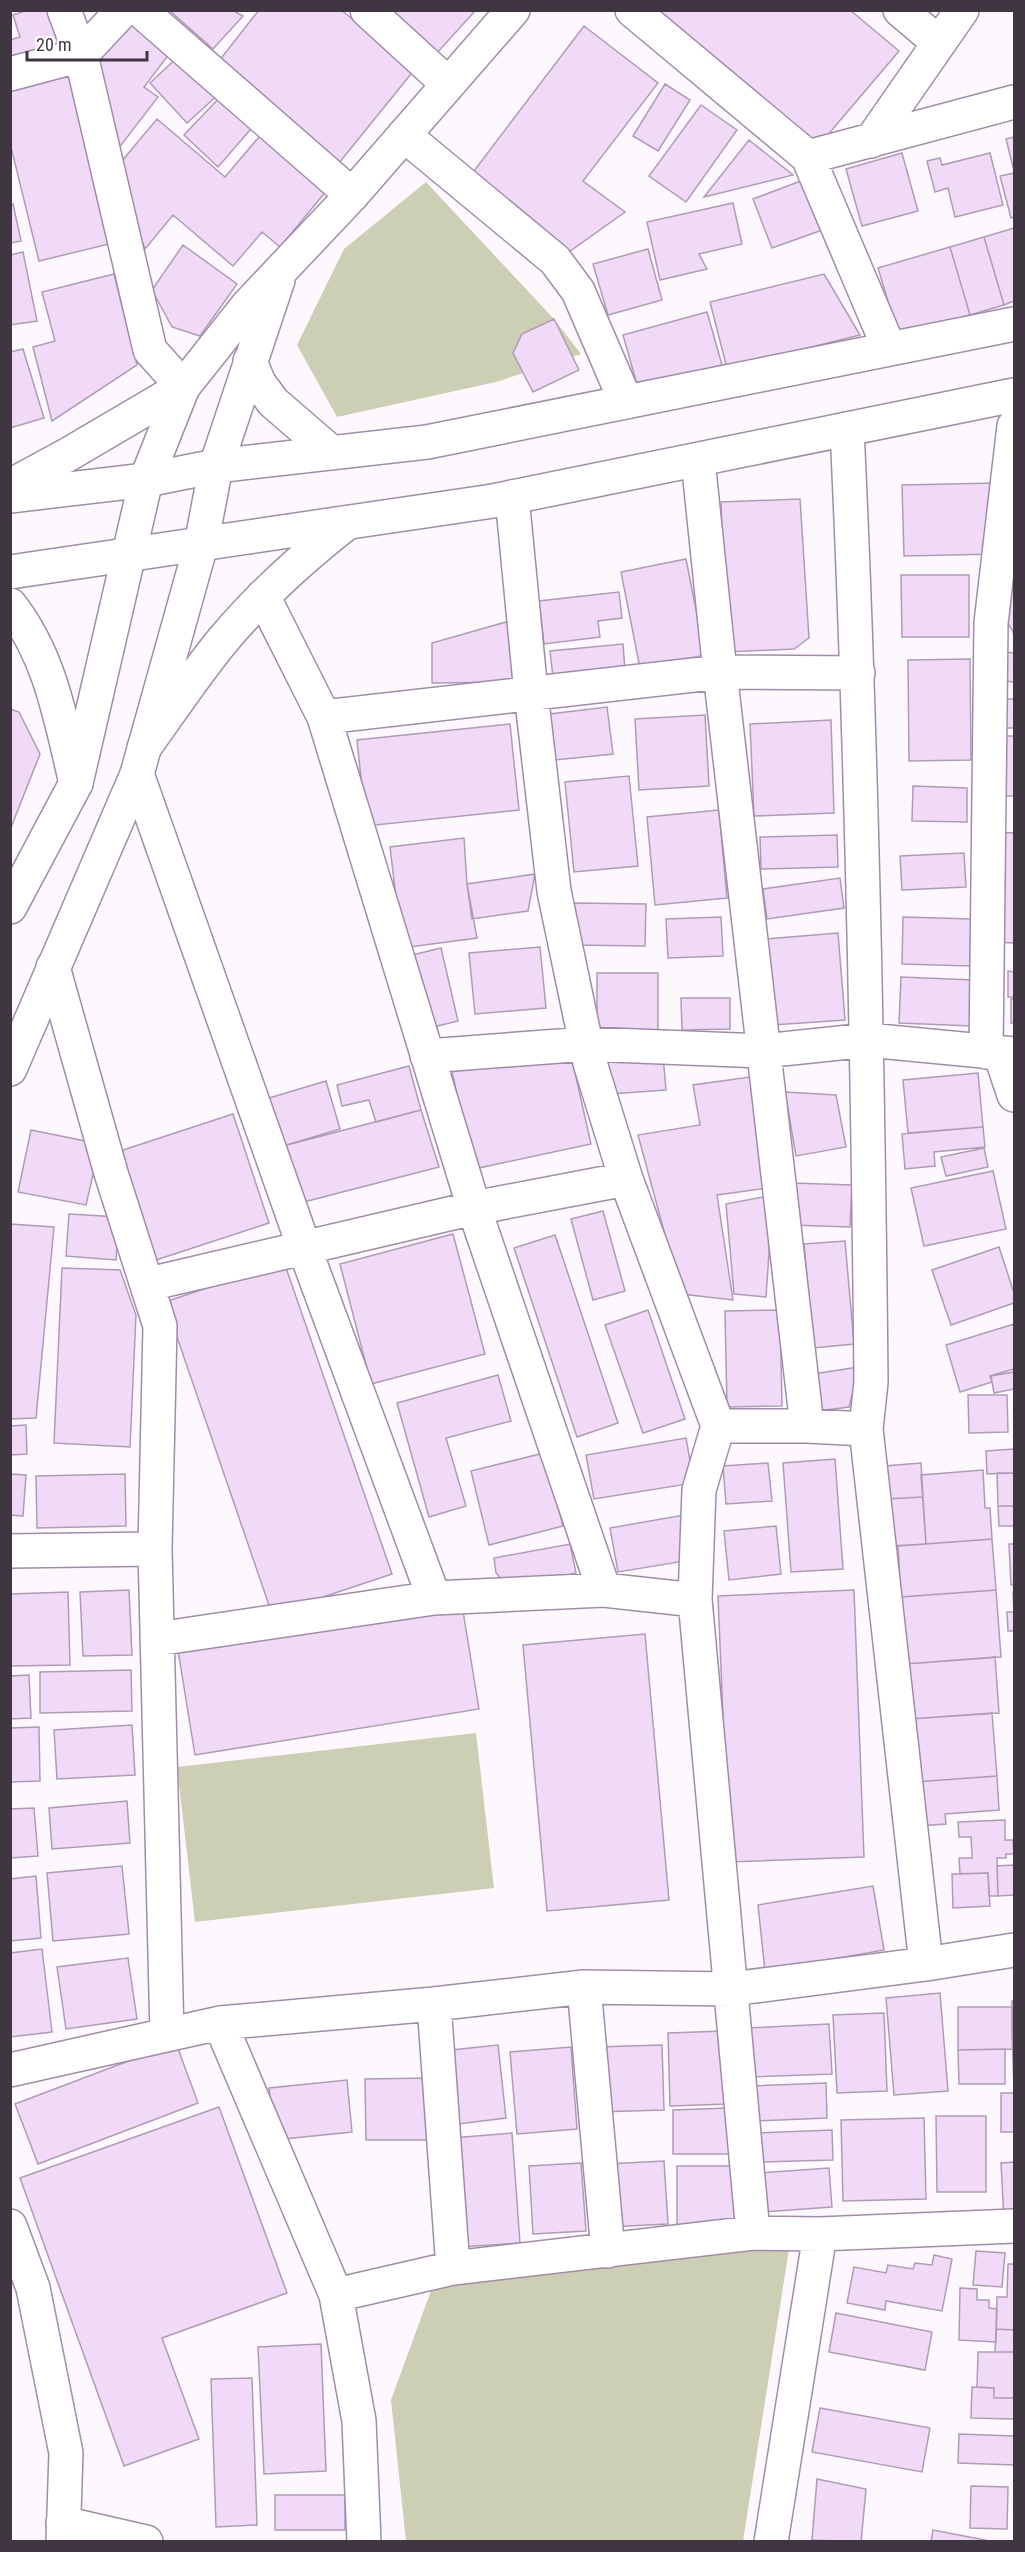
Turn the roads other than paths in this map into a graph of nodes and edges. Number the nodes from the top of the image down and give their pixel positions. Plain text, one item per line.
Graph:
1 (64, 10) edge
2 (123, 10) edge
3 (140, 10) edge
4 (367, 10) edge
5 (513, 10) edge
6 (632, 10) edge
7 (900, 10) edge
8 (962, 10) edge
9 (939, 43) junction
10 (81, 55) junction
11 (10, 74) edge
12 (448, 84) junction
13 (1014, 102) edge
14 (404, 135) junction
15 (871, 141) junction
16 (808, 158) junction
17 (352, 195) junction
18 (280, 272) junction
19 (1014, 324) edge
20 (890, 348) junction
21 (250, 361) junction
22 (183, 387) junction
23 (1014, 395) edge
24 (626, 402) junction
25 (1014, 426) edge
26 (847, 429) junction
27 (332, 453) junction
28 (698, 460) junction
29 (216, 466) junction
30 (146, 480) junction
31 (10, 486) edge
32 (10, 496) edge
33 (512, 497) junction
34 (350, 521) junction
35 (201, 545) junction
36 (130, 556) junction
37 (10, 572) edge
38 (263, 596) junction
39 (10, 605) edge
40 (720, 672) junction
41 (858, 673) junction
42 (531, 693) junction
43 (324, 717) junction
44 (141, 761) junction
45 (76, 783) junction
46 (1002, 811) edge
47 (10, 907) edge
48 (53, 968) junction
49 (868, 1040) junction
50 (586, 1044) junction
51 (763, 1051) junction
52 (1000, 1053) edge
53 (427, 1056) junction
54 (10, 1069) edge
55 (1014, 1095) edge
56 (626, 1179) junction
57 (474, 1208) junction
58 (304, 1248) junction
59 (148, 1284) junction
60 (718, 1426) junction
61 (807, 1426) junction
62 (866, 1429) junction
63 (155, 1549) junction
64 (10, 1551) edge
65 (604, 1590) junction
66 (434, 1598) junction
67 (695, 1600) junction
68 (157, 1639) junction
69 (1014, 1950) edge
70 (926, 1964) junction
71 (584, 1987) junction
72 (731, 1989) junction
73 (434, 2004) junction
74 (220, 2023) junction
75 (167, 2035) junction
76 (10, 2070) edge
77 (10, 2226) edge
78 (1014, 2226) edge
79 (753, 2233) junction
80 (820, 2234) junction
81 (608, 2251) junction
82 (453, 2268) junction
83 (336, 2295) junction
84 (63, 2532) edge
85 (146, 2541) edge
86 (364, 2541) edge
87 (771, 2541) edge

1 - 10 street
2 - 10 street
3 - 17 street
4 - 12 street
5 - 12 street
6 - 16 street
7 - 9 street
8 - 9 street
9 - 15 street
10 - 11 street
10 - 22 street
12 - 14 street
13 - 15 street
14 - 17 street
14 - 24 street
15 - 16 street
16 - 20 street
17 - 18 street
18 - 21 street
18 - 22 street
19 - 20 street
20 - 24 street
21 - 27 street
21 - 29 street
22 - 30 street
22 - 31 street
23 - 26 street
24 - 27 street
25 - 46 street
26 - 28 street
26 - 41 street
27 - 29 street
28 - 33 street
28 - 40 street
29 - 30 street
29 - 35 street
30 - 32 street
30 - 36 street
33 - 34 street
33 - 42 street
34 - 35 street
34 - 38 street
35 - 36 street
35 - 44 street
36 - 37 street
36 - 45 street
38 - 43 street
38 - 44 street
39 - 45 street
40 - 41 street
40 - 42 street
40 - 51 street
41 - 49 street
42 - 43 street
42 - 50 street
43 - 53 street
44 - 48 street
44 - 58 street
45 - 47 street
46 - 52 street
48 - 54 street
48 - 59 street
49 - 51 street
49 - 52 street
49 - 62 street
50 - 51 street
50 - 53 street
50 - 56 street
51 - 61 street
52 - 55 street
53 - 57 street
56 - 57 street
56 - 60 street
57 - 58 street
57 - 65 street
58 - 59 street
58 - 66 street
59 - 63 street
60 - 61 street
60 - 67 street
61 - 62 street
62 - 70 street
63 - 64 street
63 - 68 street
65 - 66 street
65 - 67 street
66 - 68 street
67 - 72 street
68 - 75 street
69 - 70 street
70 - 72 street
71 - 72 street
71 - 73 street
71 - 81 street
72 - 79 street
73 - 74 street
73 - 82 street
74 - 75 street
74 - 83 street
75 - 76 street
77 - 84 street
78 - 80 street
79 - 80 street
79 - 81 street
80 - 87 street
81 - 82 street
82 - 83 street
83 - 86 street
84 - 85 street

